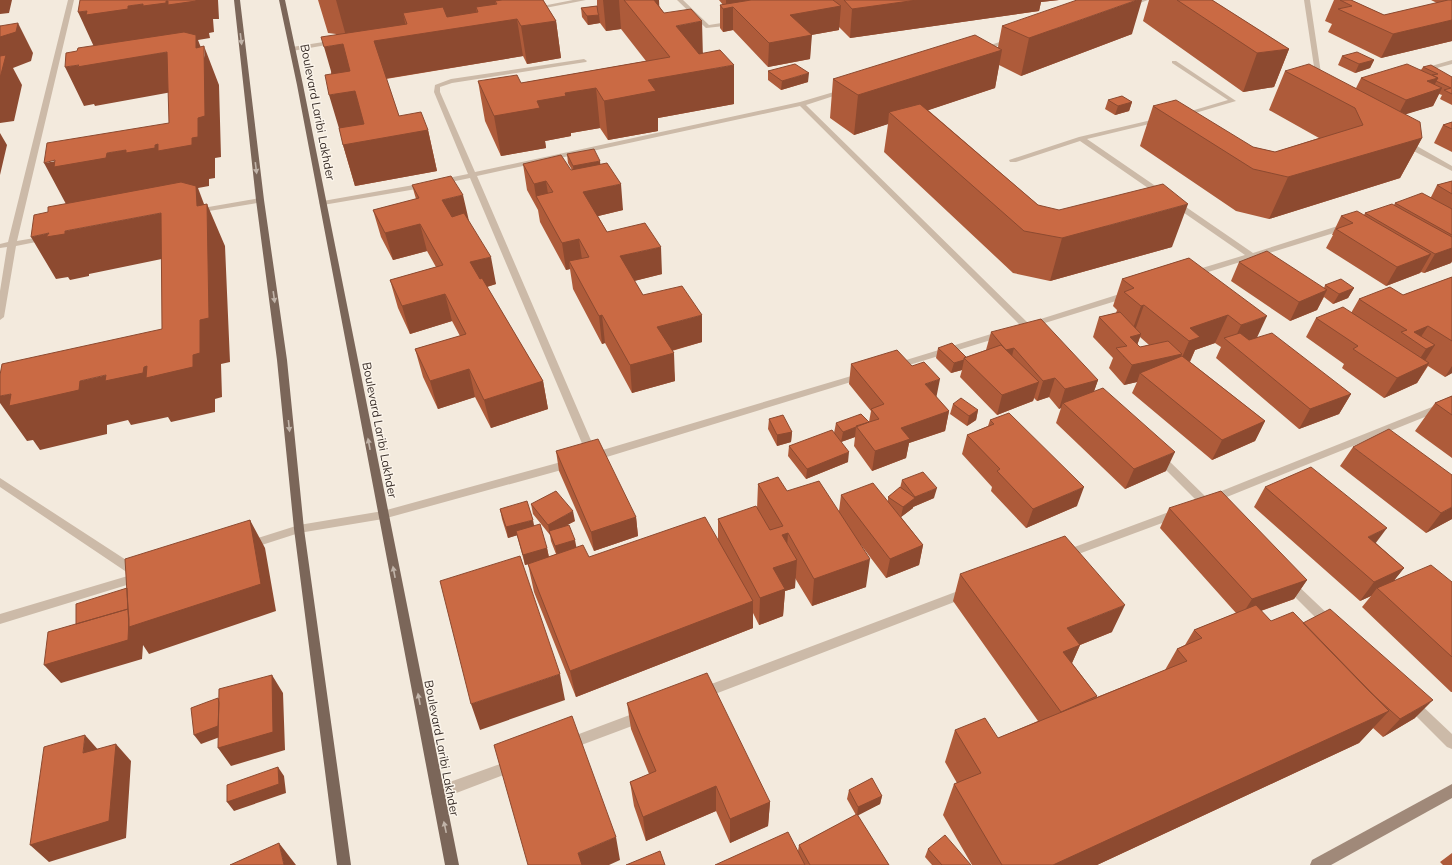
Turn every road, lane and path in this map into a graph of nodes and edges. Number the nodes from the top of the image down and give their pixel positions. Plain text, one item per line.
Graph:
1 (71, 0) edge
2 (237, 0) edge
3 (282, 0) edge
4 (583, 0) edge
5 (680, 0) edge
6 (1145, 0) edge
7 (1307, 0) edge
8 (1122, 7) edge
9 (528, 9) edge
10 (738, 23) edge
11 (1023, 37) edge
12 (340, 41) edge
13 (292, 49) junction
14 (977, 51) edge
15 (584, 61) dead end
16 (1174, 62) dead end
17 (1452, 62) edge
18 (1398, 76) edge
19 (855, 88) edge
20 (1320, 88) edge
21 (801, 104) junction
22 (1175, 117) edge
23 (1167, 118) dead end
24 (1081, 138) junction
25 (1397, 138) edge
26 (1013, 160) dead end
27 (1452, 169) edge
28 (473, 176) junction
29 (260, 200) junction
30 (323, 203) junction
31 (190, 212) edge
32 (1355, 224) edge
33 (51, 237) edge
34 (12, 244) junction
35 (0, 246) edge
36 (1251, 255) junction
37 (1183, 276) edge
38 (1138, 290) edge
39 (0, 317) edge
40 (1019, 329) junction
41 (1037, 337) edge
42 (889, 368) edge
43 (867, 374) edge
44 (1452, 402) edge
45 (1149, 447) edge
46 (585, 459) junction
47 (0, 482) edge
48 (1204, 502) junction
49 (1216, 513) edge
50 (383, 515) junction
51 (299, 530) junction
52 (239, 547) edge
53 (1056, 559) edge
54 (1283, 579) edge
55 (974, 590) edge
56 (0, 619) edge
57 (1340, 634) edge
58 (1401, 694) edge
59 (691, 697) edge
60 (654, 711) edge
61 (1452, 743) edge
62 (557, 748) edge
63 (527, 759) edge
64 (1452, 791) edge
65 (438, 793) junction
66 (344, 865) edge
67 (452, 865) edge
68 (1317, 865) edge

1 - 34 street
2 -> 29 main road
3 - 13 main road, Boulevard Laribi Lakhder
4 - 9 street
5 - 10 street
6 - 8 street
7 - 20 street
11 - 14 street
12 - 13 street
13 - 30 main road, Boulevard Laribi Lakhder
15 - 28 street
16 - 22 street
17 - 18 street
19 - 21 street
21 - 28 street
21 - 40 street
23 - 24 street
24 - 26 street
24 - 36 street
25 - 27 street
28 - 30 street
28 - 46 street
29 - 31 street
29 -> 51 main road
50 -> 30 main road, Boulevard Laribi Lakhder
32 - 36 street
33 - 34 street
34 - 35 street
34 - 39 street
36 - 37 street
38 - 40 street
40 - 41 street
40 - 42 street
43 - 46 street
44 - 48 street
45 - 48 street
46 - 50 street
47 - 56 street
48 - 49 street
48 - 53 street
50 - 51 street
65 -> 50 main road, Boulevard Laribi Lakhder
51 - 52 street
51 - 66 main road
54 - 57 street
55 - 59 street
58 - 61 street
60 - 62 street
63 - 65 street
64 - 68 main road
67 -> 65 main road, Boulevard Laribi Lakhder

